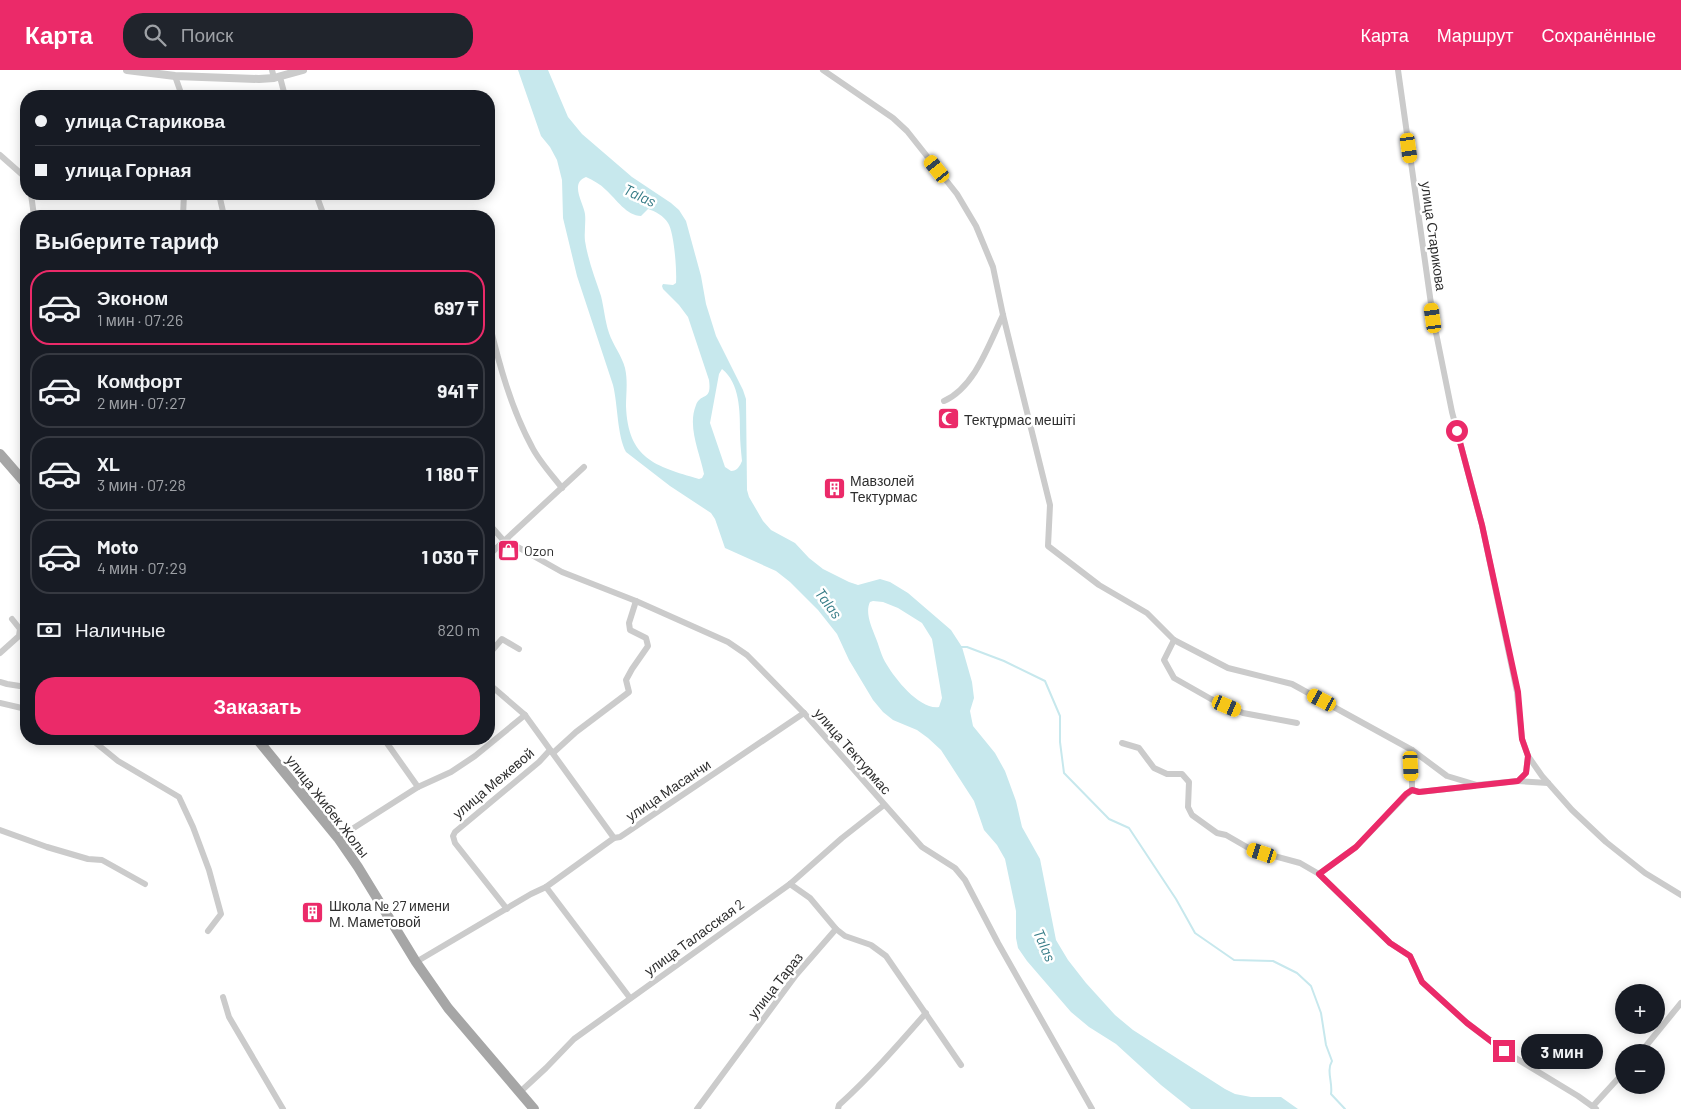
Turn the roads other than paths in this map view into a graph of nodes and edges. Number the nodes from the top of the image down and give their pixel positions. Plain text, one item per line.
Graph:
1 (127, 70) edge
2 (303, 70) edge
3 (824, 70) edge
4 (1398, 70) edge
5 (275, 75) edge
6 (175, 76) junction
7 (180, 90) edge
8 (282, 90) edge
9 (0, 155) edge
10 (20, 173) edge
11 (1003, 315) junction
12 (495, 345) edge
13 (944, 401) dead end
14 (0, 454) edge
15 (584, 467) dead end
16 (20, 477) edge
17 (562, 488) junction
18 (495, 531) edge
19 (504, 541) junction
20 (495, 549) edge
21 (636, 601) junction
22 (12, 619) dead end
23 (1174, 640) junction
24 (495, 647) edge
25 (519, 649) dead end
26 (0, 653) edge
27 (0, 682) edge
28 (20, 685) edge
29 (495, 689) edge
30 (0, 703) edge
31 (20, 708) edge
32 (804, 713) junction
33 (525, 715) junction
34 (1297, 723) dead end
35 (495, 740) edge
36 (1122, 743) dead end
37 (98, 745) edge
38 (263, 745) edge
39 (388, 745) edge
40 (488, 745) edge
41 (1412, 750) junction
42 (552, 751) junction
43 (1528, 756) junction
44 (1518, 781) junction
45 (1548, 782) junction
46 (1477, 786) junction
47 (418, 787) junction
48 (1412, 790) junction
49 (884, 805) junction
50 (0, 830) edge
51 (338, 838) junction
52 (614, 838) junction
53 (1319, 874) junction
54 (145, 884) dead end
55 (790, 884) junction
56 (546, 887) junction
57 (1681, 895) edge
58 (507, 909) junction
59 (836, 929) junction
60 (208, 931) dead end
61 (416, 962) junction
62 (223, 998) dead end
63 (630, 998) junction
64 (1681, 1003) edge
65 (926, 1013) junction
66 (1648, 1044) edge
67 (961, 1064) dead end
68 (1615, 1083) edge
69 (520, 1092) junction
70 (1595, 1108) edge
71 (283, 1109) edge
72 (534, 1109) edge
73 (697, 1109) edge
74 (838, 1109) edge
75 (1092, 1109) edge

1 - 6 street
2 - 5 street
3 - 11 street
4 - 43 street, улица Старикова
5 - 6 street
5 - 8 street
6 - 7 street
9 - 10 street
11 - 13 street
11 - 23 street
12 - 17 street
14 - 16 main road
15 - 17 street
17 - 19 street
18 - 19 street, улица Тектурмас
19 - 20 street
19 - 21 street, улица Тектурмас
21 - 32 street, улица Тектурмас
21 - 42 street
22 - 26 street
23 - 34 street
23 - 41 street
24 - 25 street
27 - 28 street
29 - 33 street
30 - 31 street
32 - 49 street, улица Тектурмас
32 - 52 street, улица Масанчи
33 - 35 street
33 - 42 street
36 - 53 street
37 - 60 street
38 - 51 main road, улица Жибек Жолы
39 - 47 street
40 - 47 street
41 - 46 street
41 - 48 street
42 - 52 street
42 - 58 street, улица Межевой
43 - 44 street
43 - 45 street
44 - 45 street
44 - 46 street
45 - 57 street
46 - 48 street
47 - 51 street
48 - 53 street
49 - 55 street, улица Таласская 2
49 - 75 street, улица Тектурмас
50 - 54 street
51 - 61 main road, улица Жибек Жолы
52 - 56 street, улица Масанчи
53 - 70 street
55 - 59 street
55 - 63 street, улица Таласская 2
56 - 58 street, улица Масанчи
56 - 63 street
58 - 61 street, улица Масанчи
59 - 65 street
59 - 73 street, улица Тараз
61 - 69 main road, улица Жибек Жолы
62 - 71 street
63 - 69 street, улица Таласская 2
64 - 66 street
65 - 67 street
65 - 74 street
68 - 70 street
69 - 72 main road, улица Жибек Жолы

